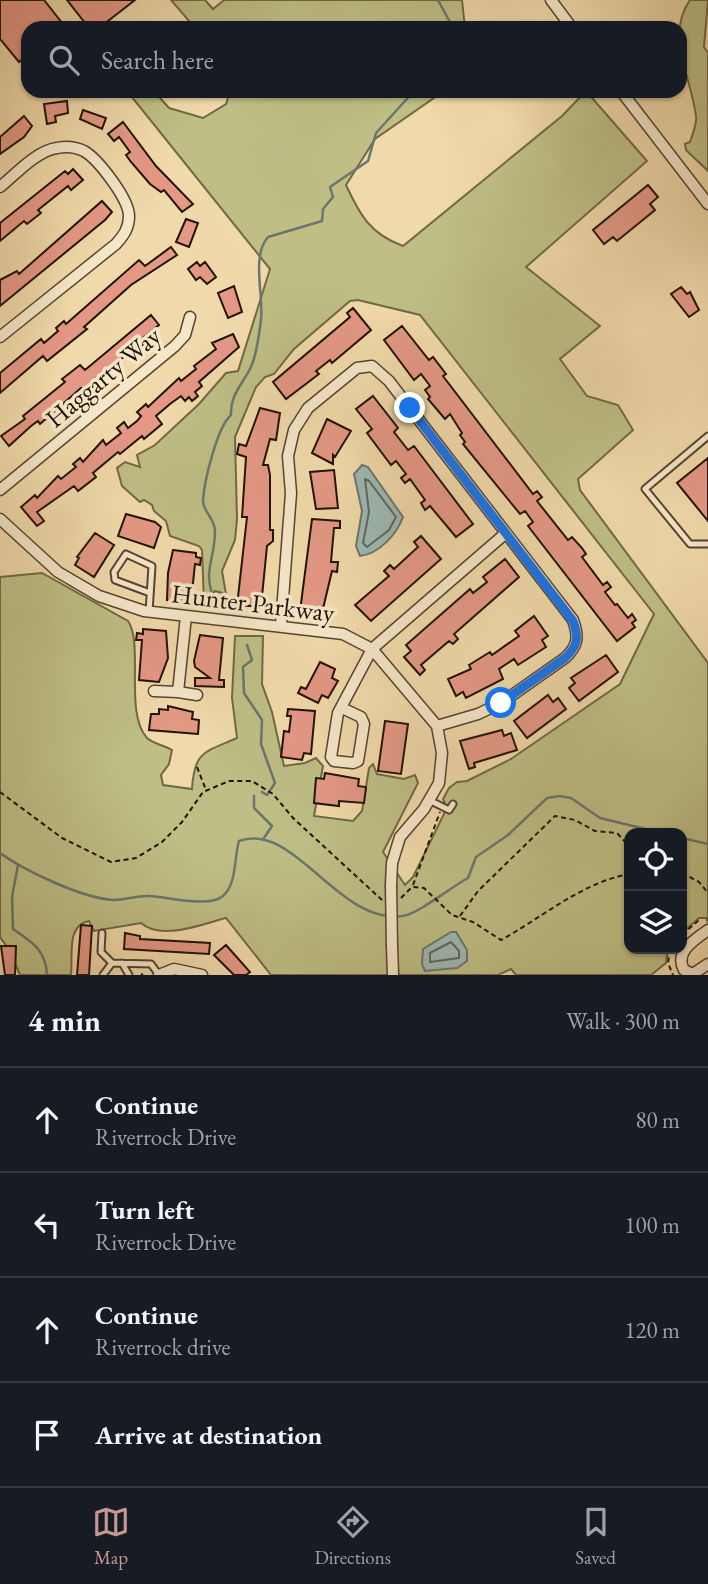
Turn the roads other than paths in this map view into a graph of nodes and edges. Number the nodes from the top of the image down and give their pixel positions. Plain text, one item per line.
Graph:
1 (551, 0) edge
2 (567, 21) edge
3 (626, 98) edge
4 (0, 187) edge
5 (708, 204) edge
6 (190, 317) dead end
7 (0, 337) edge
8 (708, 436) edge
9 (0, 490) edge
10 (0, 519) edge
11 (506, 533) junction
12 (708, 544) edge
13 (150, 593) junction
14 (149, 612) junction
15 (186, 616) junction
16 (281, 625) junction
17 (372, 649) junction
18 (154, 691) dead end
19 (178, 692) junction
20 (197, 695) dead end
21 (342, 708) junction
22 (438, 726) junction
23 (429, 800) junction
24 (453, 804) dead end
25 (708, 930) edge
26 (102, 933) dead end
27 (112, 963) junction
28 (122, 963) junction
29 (708, 964) edge
30 (103, 975) edge
31 (129, 975) edge
32 (159, 975) edge
33 (202, 975) edge
34 (393, 975) edge

1 - 2 street
3 - 5 street
4 - 7 street
6 - 9 street, Haggarty Way
8 - 12 lane
10 - 14 street, Hunter Parkway
11 - 16 street
11 - 17 street
11 - 22 street
13 - 13 lane
13 - 14 lane
14 - 15 street, Hunter Parkway
15 - 16 street, Hunter Parkway
15 - 19 street
16 - 17 street, Hunter Parkway
17 - 21 street
17 - 22 street, Hunter Parkway
18 - 19 street
19 - 20 street
21 - 21 street
22 - 23 street
23 - 24 lane
23 - 34 street, bridge
25 - 29 street
26 - 27 lane
27 - 28 lane
27 - 30 lane
28 - 31 lane
28 - 32 lane
32 - 33 street

